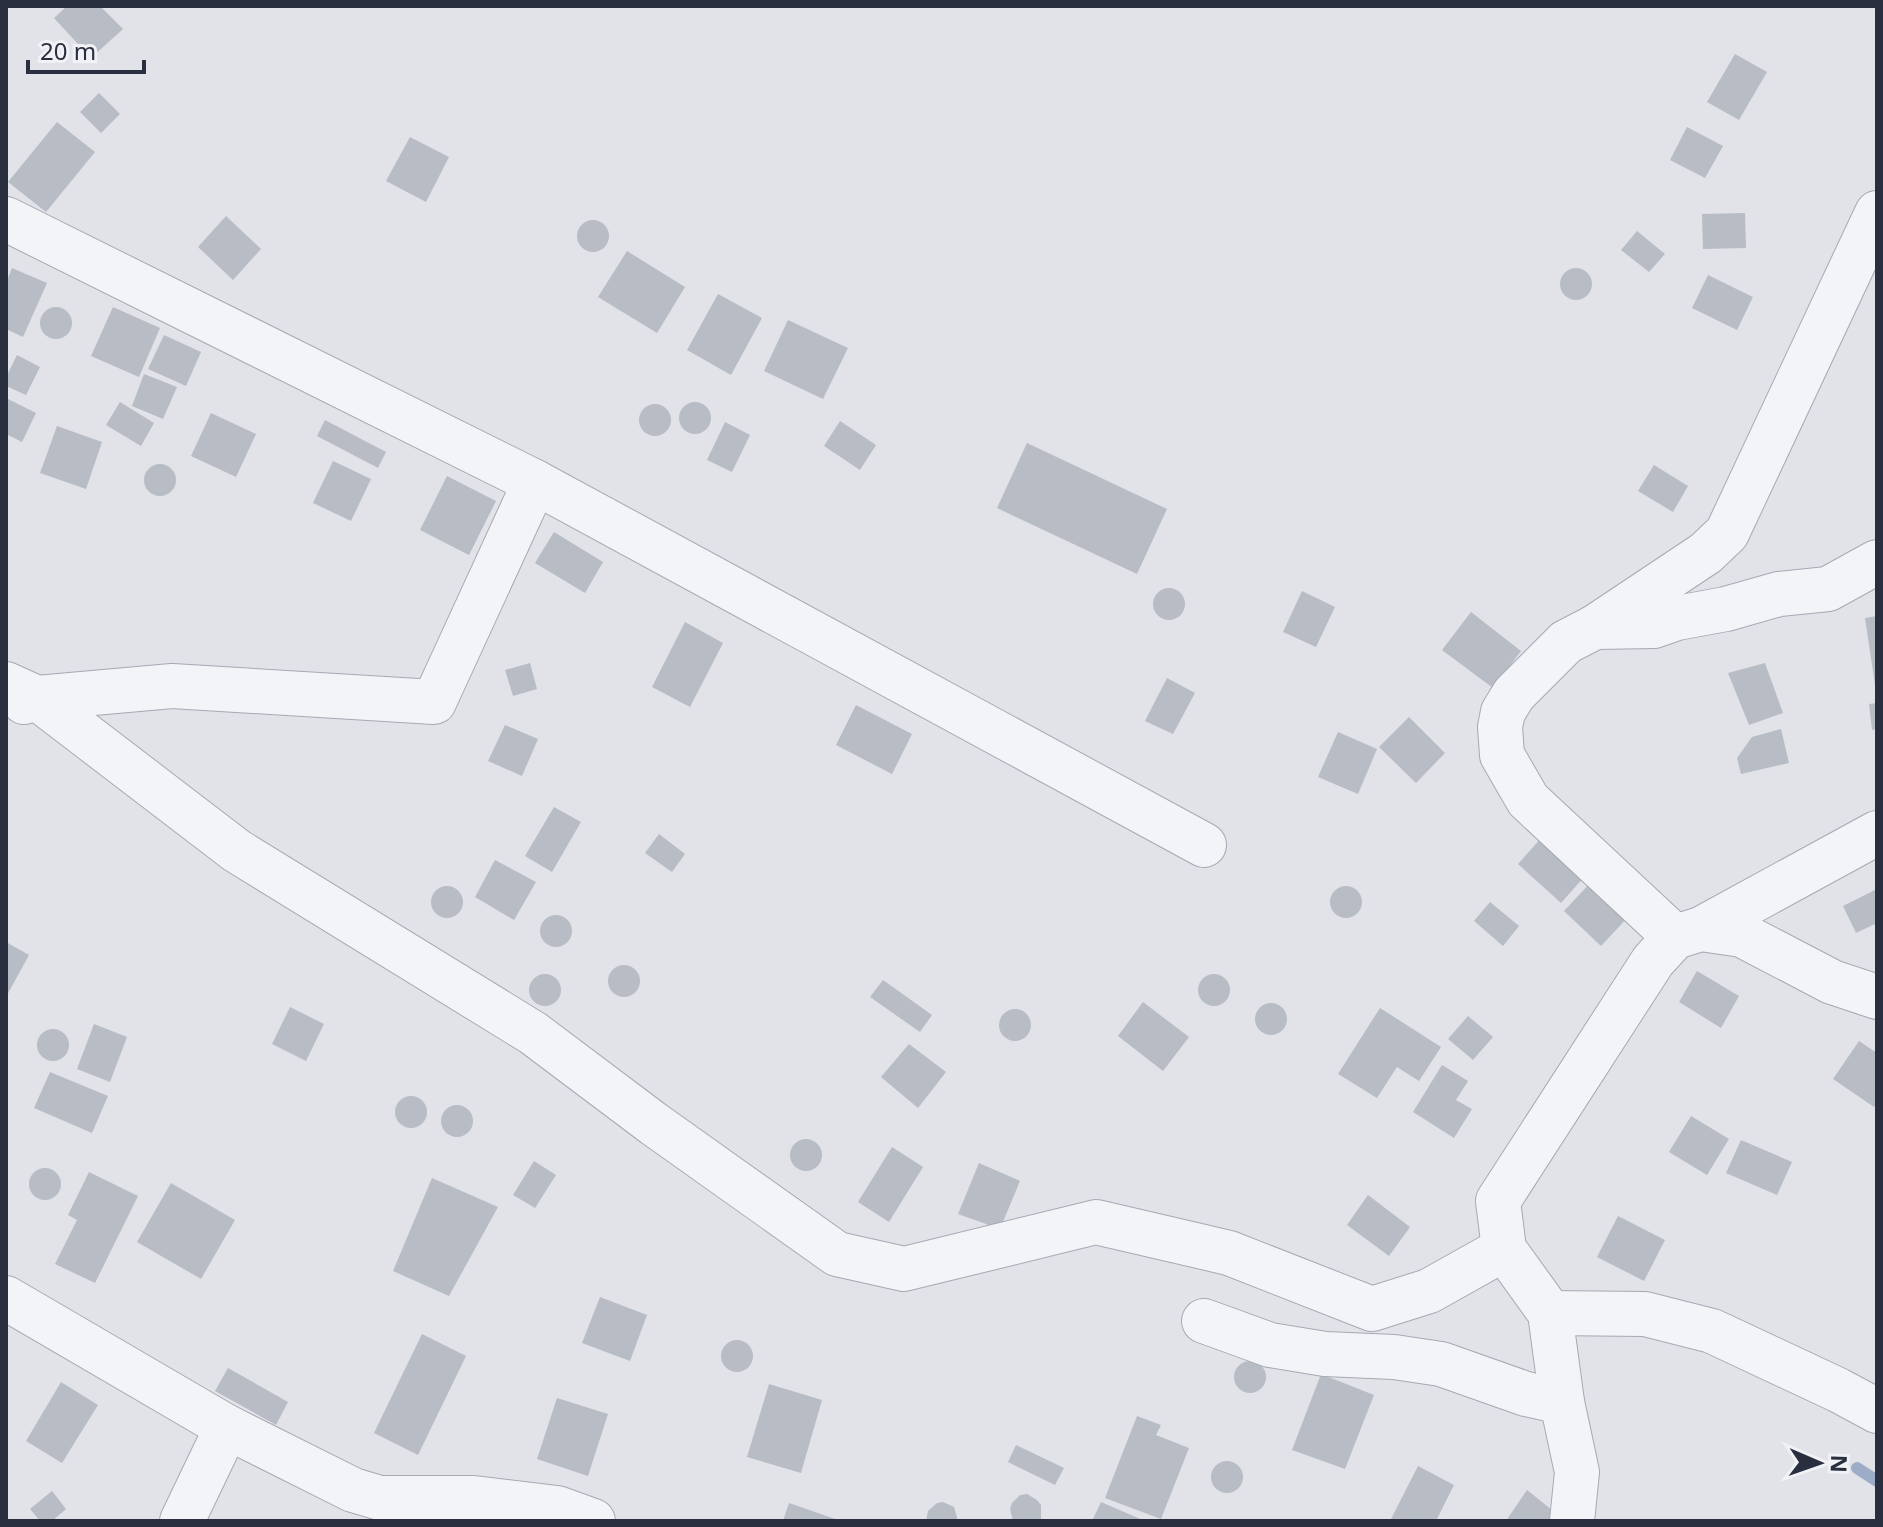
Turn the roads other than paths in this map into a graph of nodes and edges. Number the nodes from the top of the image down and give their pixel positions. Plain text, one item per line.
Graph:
1 (1877, 213) edge
2 (6, 219) edge
3 (535, 482) junction
4 (1877, 562) edge
5 (1595, 627) junction
6 (16, 696) edge
7 (1877, 833) edge
8 (1204, 845) dead end
9 (1688, 933) junction
10 (1877, 997) edge
11 (1504, 1249) junction
12 (6, 1298) edge
13 (1550, 1313) junction
14 (1204, 1321) dead end
15 (1562, 1402) junction
16 (1877, 1411) edge
17 (227, 1427) junction
18 (182, 1521) edge
19 (593, 1521) edge
20 (1572, 1521) edge

1 - 5 street
2 - 3 street
3 - 6 street
3 - 8 street
4 - 5 street
5 - 9 street
6 - 11 street
7 - 9 street
9 - 10 street
9 - 11 street
11 - 13 street
12 - 17 street
13 - 15 street
13 - 16 street
14 - 15 street
15 - 20 street
17 - 18 street
17 - 19 street

